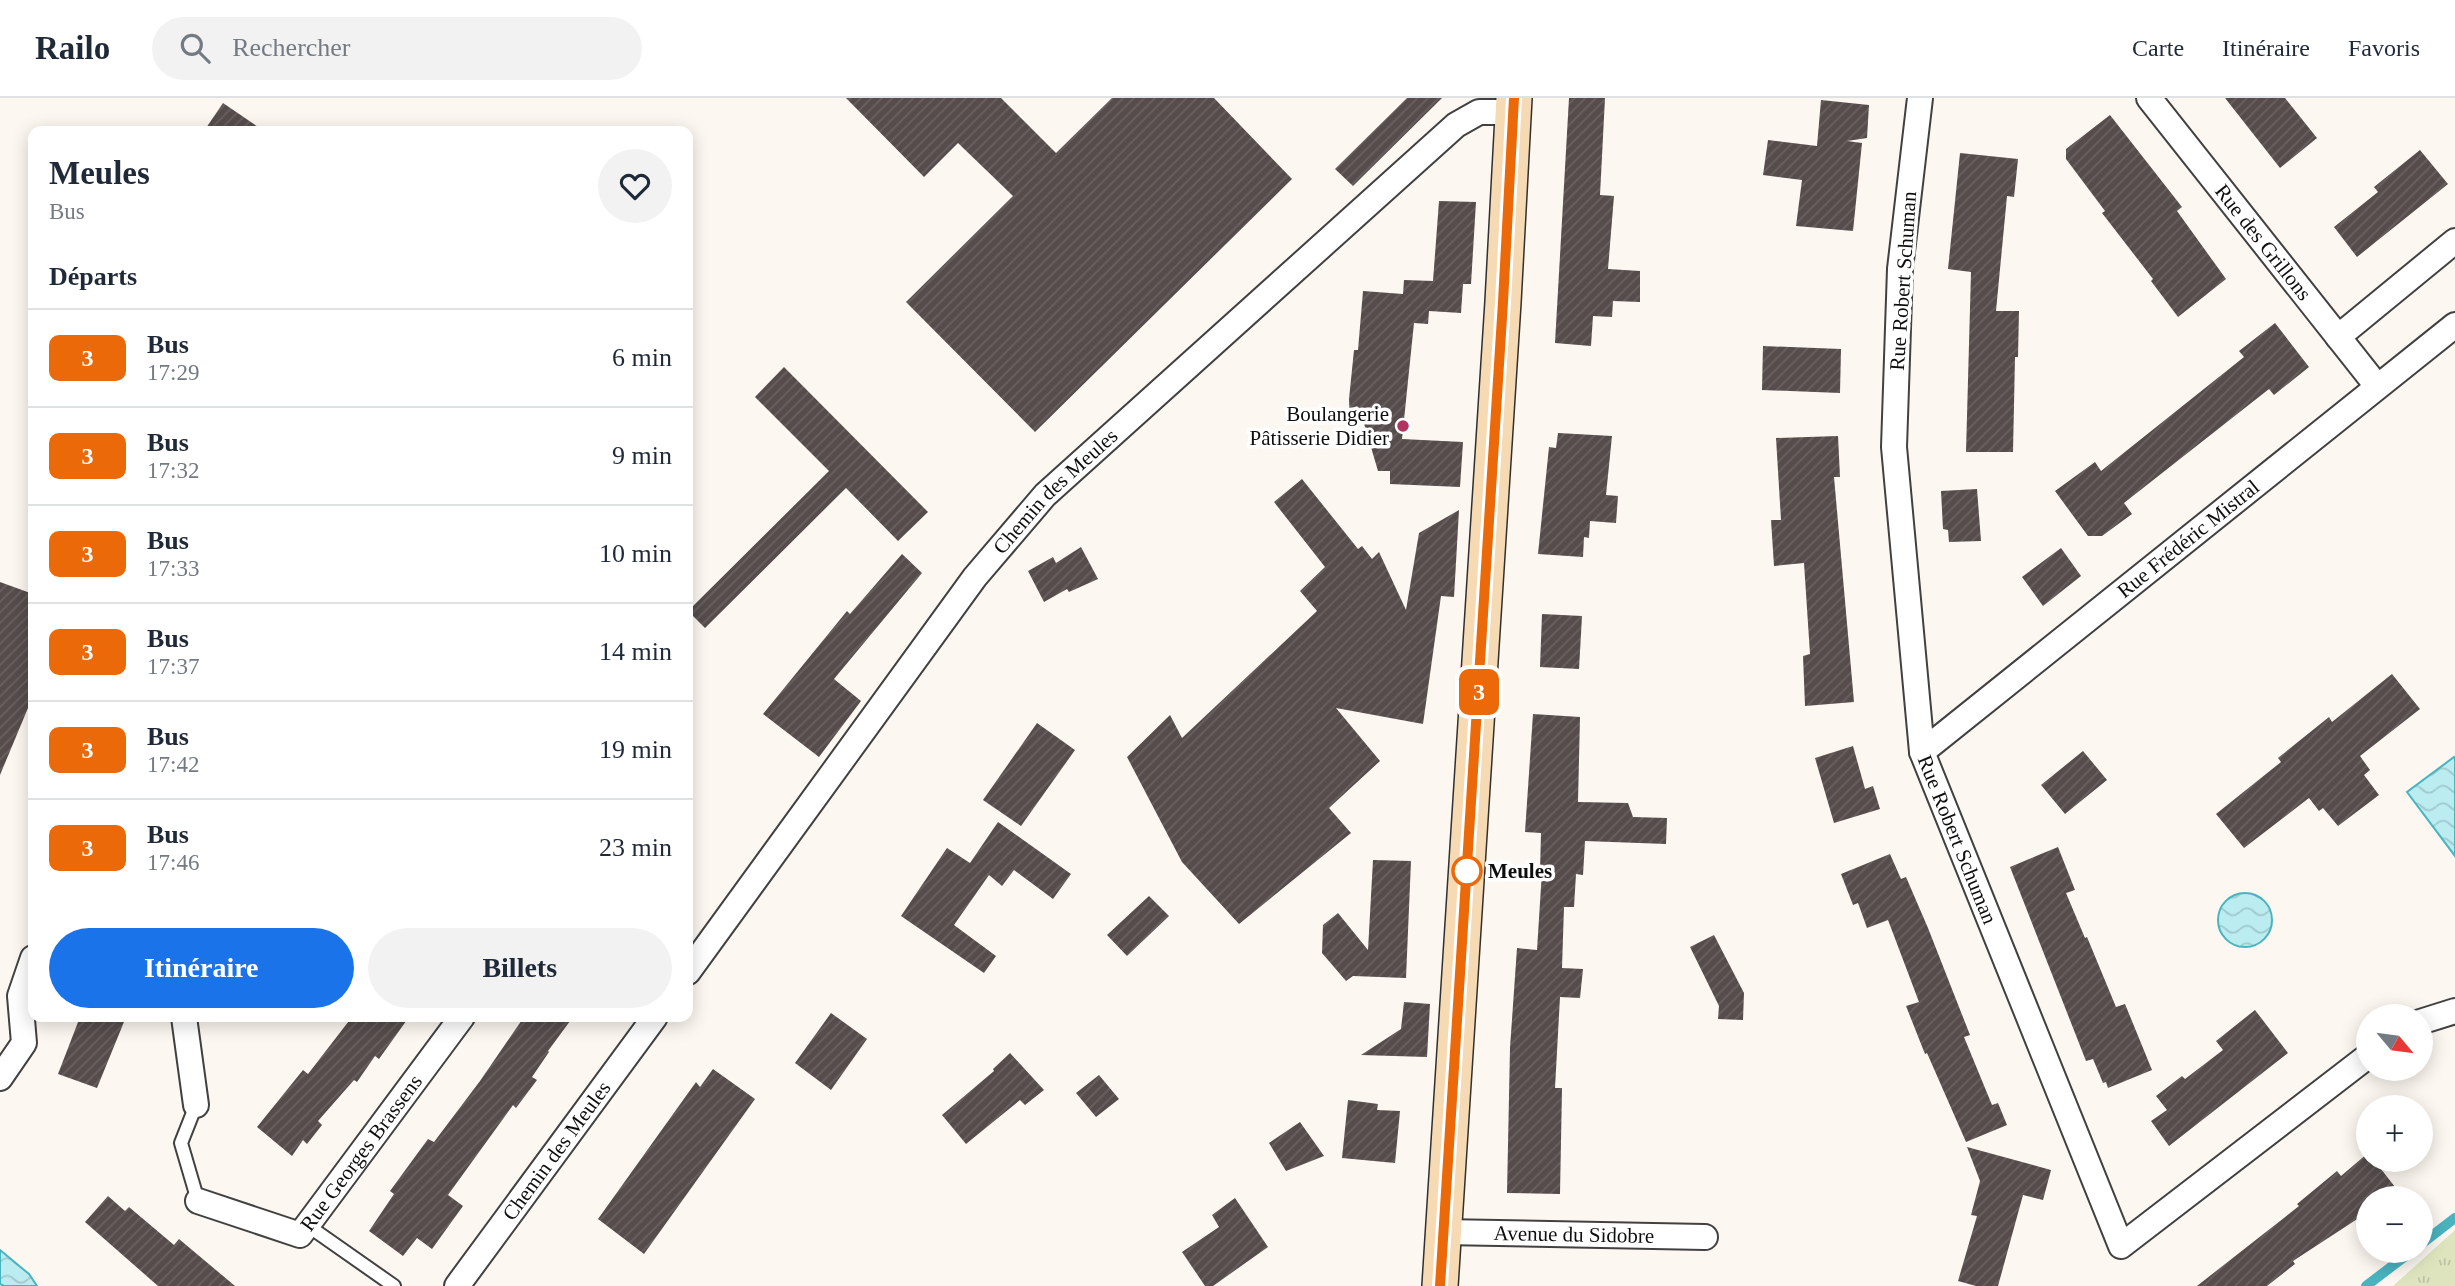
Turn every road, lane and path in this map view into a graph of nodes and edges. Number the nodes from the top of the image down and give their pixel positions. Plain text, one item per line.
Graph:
1 (1920, 98) edge
2 (2149, 98) edge
3 (1513, 105) edge
4 (2455, 241) edge
5 (2455, 324) edge
6 (2338, 337) junction
7 (2377, 386) junction
8 (1922, 752) junction
9 (693, 965) edge
10 (28, 973) edge
11 (2455, 1011) edge
12 (2433, 1017) edge
13 (185, 1022) edge
14 (458, 1022) edge
15 (651, 1022) edge
16 (2356, 1065) edge
17 (0, 1078) edge
18 (196, 1105) joint
19 (198, 1201) joint
20 (307, 1225) junction
21 (1443, 1231) junction
22 (1705, 1237) dead end
23 (394, 1286) edge
24 (457, 1286) edge
25 (1440, 1286) edge

1 - 8 street, Rue Robert Schuman
2 - 6 street, Rue des Grillons
3 - 9 street, Chemin des Meules
3 - 21 main road
4 - 6 street
5 - 7 street, Rue Frédéric Mistral
6 - 7 street, Rue des Grillons
7 - 8 street, Rue Frédéric Mistral
8 - 16 street, Rue Robert Schuman
10 - 17 street
11 - 12 street
13 - 18 street
14 - 20 street, Rue Georges Brassens
15 - 24 street, Chemin des Meules
18 - 19 lane
19 - 20 street, Rue Georges Brassens
20 - 23 lane
21 - 22 street, Avenue du Sidobre
21 - 25 main road

